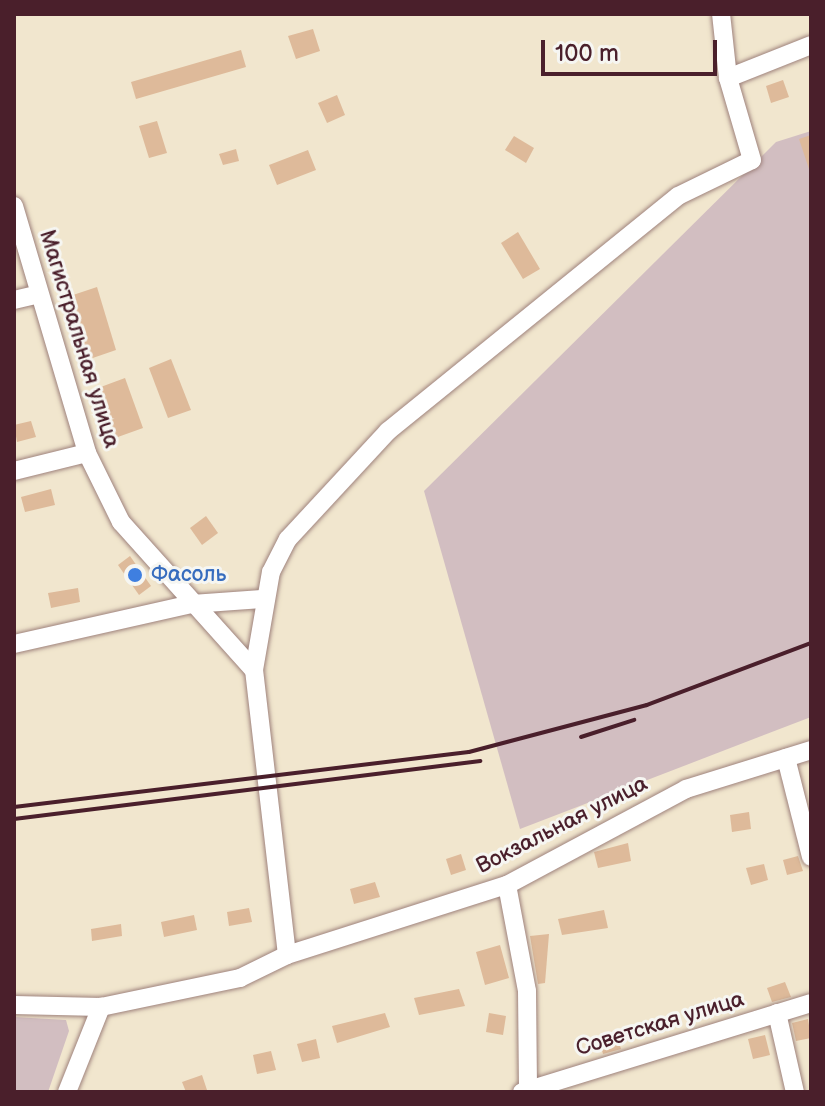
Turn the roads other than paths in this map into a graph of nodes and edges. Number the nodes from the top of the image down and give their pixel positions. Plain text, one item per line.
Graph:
1 (721, 14) edge
2 (811, 45) edge
3 (728, 78) junction
4 (14, 206) edge
5 (36, 295) junction
6 (14, 300) edge
7 (87, 453) junction
8 (14, 471) edge
9 (262, 599) junction
10 (192, 604) junction
11 (14, 644) edge
12 (254, 670) junction
13 (811, 750) edge
14 (786, 758) junction
15 (809, 837) edge
16 (811, 857) edge
17 (507, 885) junction
18 (287, 955) junction
19 (811, 1003) edge
20 (14, 1005) edge
21 (101, 1007) junction
22 (777, 1013) junction
23 (526, 1091) edge
24 (67, 1092) edge
25 (795, 1092) edge

1 - 3 street
2 - 3 street
3 - 9 street
4 - 5 street, Магистральная улица
5 - 6 street
5 - 7 street, Магистральная улица
7 - 8 street
7 - 10 street, Магистральная улица
9 - 10 street
9 - 12 street
10 - 11 street
10 - 12 street, Магистральная улица
12 - 18 street
13 - 14 street, Вокзальная улица
14 - 15 street
14 - 17 street, Вокзальная улица
15 - 16 street
17 - 18 street, Вокзальная улица
17 - 23 street
18 - 21 street, Вокзальная улица
19 - 22 street, Советская улица
20 - 21 street, Вокзальная улица
21 - 24 street
22 - 23 street, Советская улица
22 - 25 street

